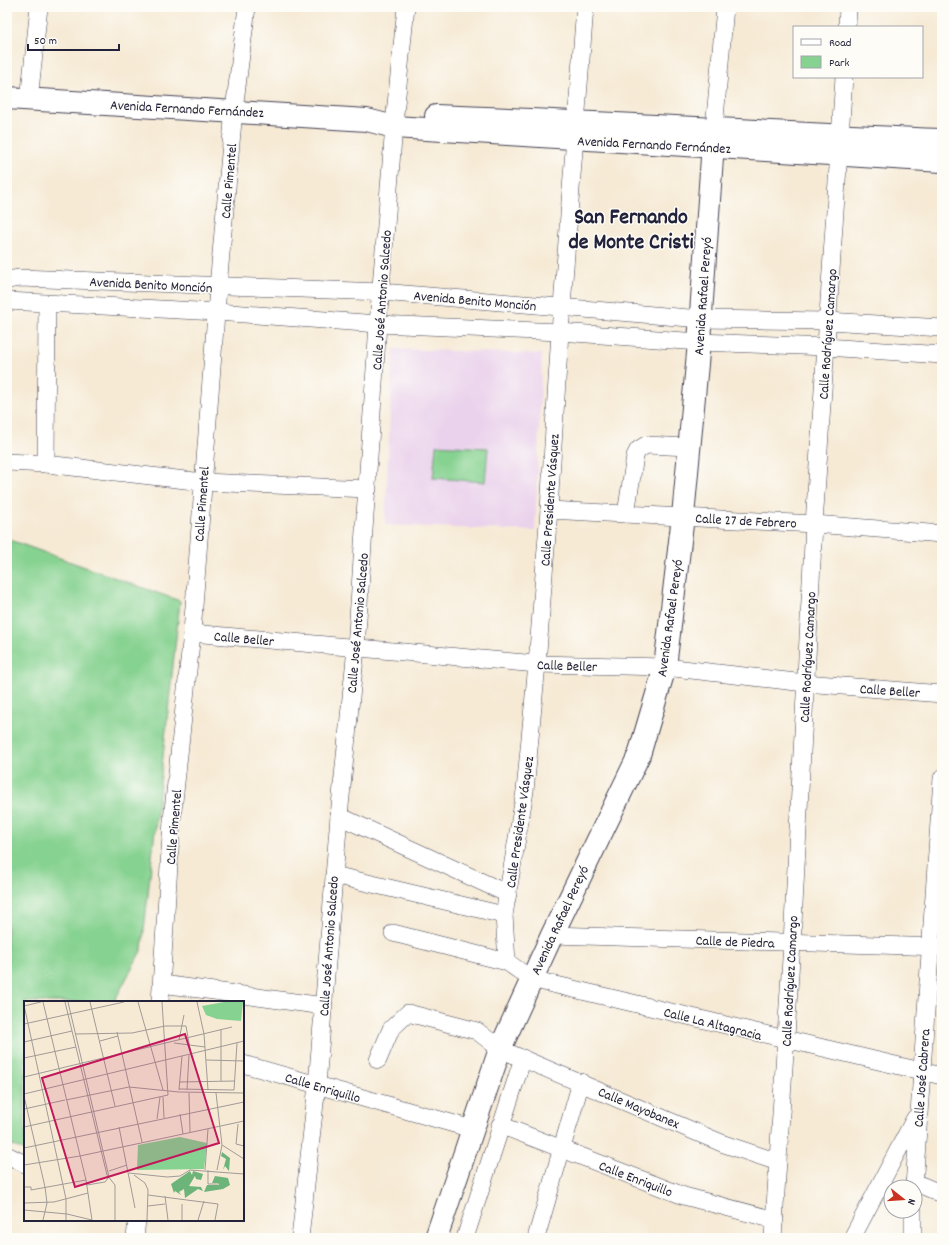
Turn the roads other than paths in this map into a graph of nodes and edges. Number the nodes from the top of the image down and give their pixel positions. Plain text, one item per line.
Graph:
1 (38, 7) edge
2 (247, 7) edge
3 (406, 7) edge
4 (585, 7) edge
5 (725, 7) edge
6 (848, 7) edge
7 (847, 26) edge
8 (844, 78) edge
9 (7, 98) edge
10 (29, 100) junction
11 (234, 110) junction
12 (394, 121) junction
13 (576, 130) junction
14 (713, 138) junction
15 (942, 140) edge
16 (840, 146) junction
17 (942, 161) edge
18 (7, 280) edge
19 (218, 287) junction
20 (381, 292) junction
21 (7, 301) edge
22 (48, 304) junction
23 (563, 307) junction
24 (217, 312) junction
25 (701, 319) junction
26 (828, 321) junction
27 (378, 324) junction
28 (942, 328) edge
29 (560, 332) junction
30 (699, 342) junction
31 (826, 347) junction
32 (942, 354) edge
33 (689, 447) junction
34 (7, 462) edge
35 (46, 464) junction
36 (202, 482) junction
37 (368, 489) junction
38 (549, 510) junction
39 (626, 514) junction
40 (683, 516) junction
41 (814, 524) junction
42 (942, 534) edge
43 (192, 633) junction
44 (356, 648) junction
45 (537, 664) junction
46 (665, 667) junction
47 (805, 684) junction
48 (942, 694) edge
49 (942, 778) edge
50 (339, 816) junction
51 (334, 874) junction
52 (508, 894) junction
53 (504, 915) junction
54 (393, 933) dead end
55 (552, 935) junction
56 (792, 943) junction
57 (936, 947) edge
58 (507, 962) junction
59 (531, 979) junction
60 (162, 984) junction
61 (160, 1001) edge
62 (324, 1006) junction
63 (786, 1040) junction
64 (500, 1049) junction
65 (523, 1058) junction
66 (378, 1060) dead end
67 (244, 1064) edge
68 (921, 1072) junction
69 (942, 1076) edge
70 (582, 1082) junction
71 (318, 1085) junction
72 (918, 1112) junction
73 (500, 1125) junction
74 (472, 1129) junction
75 (562, 1150) junction
76 (7, 1155) edge
77 (778, 1162) junction
78 (24, 1164) edge
79 (914, 1179) edge
80 (923, 1187) edge
81 (942, 1194) edge
82 (913, 1219) edge
83 (775, 1220) junction
84 (137, 1221) edge
85 (135, 1238) edge
86 (300, 1238) edge
87 (436, 1238) edge
88 (465, 1238) edge
89 (536, 1238) edge
90 (773, 1238) edge
91 (852, 1238) edge
92 (913, 1238) edge

1 - 10 street
2 - 11 street, Calle Pimentel
3 - 12 street, Calle José Antonio Salcedo
4 - 13 street, Calle Presidente Vásquez
5 - 14 street
6 - 7 street
8 - 16 street, Calle Rodríguez Camargo
9 - 10 main road, Avenida Fernando Fernández
10 - 11 main road, Avenida Fernando Fernández
11 - 12 main road, Avenida Fernando Fernández
11 - 19 street, Calle Pimentel
12 - 13 main road, Avenida Fernando Fernández
12 - 20 street, Calle José Antonio Salcedo
13 - 14 main road, Avenida Fernando Fernández
13 - 23 street, Calle Presidente Vásquez
14 - 16 main road, Avenida Fernando Fernández
14 - 25 main road, Avenida Rafael Pereyó
15 - 16 main road, Avenida Fernando Fernández
16 - 17 main road, Avenida Fernando Fernández
16 - 26 street, Calle Rodríguez Camargo
18 - 19 street, Avenida Benito Monción
19 - 20 street, Avenida Benito Monción
19 - 24 street, Calle Pimentel
20 - 23 street, Avenida Benito Monción
20 - 27 street, Calle José Antonio Salcedo
21 - 22 street, Avenida Benito Monción
22 - 24 street, Avenida Benito Monción
22 - 35 street
23 - 25 street, Avenida Benito Monción
23 - 29 street, Calle Presidente Vásquez
24 - 27 street, Avenida Benito Monción
24 - 36 street, Calle Pimentel
25 - 26 street, Avenida Benito Monción
25 - 30 main road, Avenida Rafael Pereyó
26 - 28 street, Avenida Benito Monción
26 - 31 street, Calle Rodríguez Camargo
27 - 29 street, Avenida Benito Monción
27 - 37 street, Calle José Antonio Salcedo
29 - 30 street, Avenida Benito Monción
29 - 38 street, Calle Presidente Vásquez
30 - 31 street, Avenida Benito Monción
30 - 33 main road, Avenida Rafael Pereyó
31 - 32 street, Avenida Benito Monción
31 - 41 street, Calle Rodríguez Camargo
33 - 39 street
33 - 40 main road, Avenida Rafael Pereyó
34 - 35 street
35 - 36 street
36 - 37 street
36 - 43 street, Calle Pimentel
37 - 44 street, Calle José Antonio Salcedo
38 - 39 street, Calle 27 de Febrero
38 - 45 street, Calle Presidente Vásquez
39 - 40 street, Calle 27 de Febrero
40 - 41 street, Calle 27 de Febrero
40 - 46 main road, Avenida Rafael Pereyó
41 - 42 street, Calle 27 de Febrero
41 - 47 street, Calle Rodríguez Camargo
43 - 44 street, Calle Beller
43 - 60 street, Calle Pimentel
44 - 45 street, Calle Beller
44 - 50 street, Calle José Antonio Salcedo
45 - 46 street, Calle Beller
45 - 52 street, Calle Presidente Vásquez
46 - 47 street, Calle Beller
46 - 55 main road, Avenida Rafael Pereyó
47 - 48 street, Calle Beller
47 - 56 street, Calle Rodríguez Camargo
49 - 57 street, Calle José Cabrera
50 - 51 street, Calle José Antonio Salcedo
50 - 52 street
51 - 53 street
51 - 62 street, Calle José Antonio Salcedo
52 - 53 street, Calle Presidente Vásquez
53 - 58 street, Calle Presidente Vásquez
54 - 58 street
55 - 56 street, Calle de Piedra
55 - 59 main road, Avenida Rafael Pereyó
56 - 57 street, Calle de Piedra
56 - 63 street, Calle Rodríguez Camargo
57 - 68 street, Calle José Cabrera
58 - 59 street
59 - 63 street, Calle La Altagracia
59 - 64 main road, Avenida Rafael Pereyó
60 - 61 street, Calle Pimentel
60 - 62 street
62 - 71 street, Calle José Antonio Salcedo
63 - 68 street, Calle La Altagracia
63 - 77 street, Calle Rodríguez Camargo
64 - 65 street, Calle Mayobanex
64 - 66 street, Calle Mayobanex
64 - 74 main road, Avenida Rafael Pereyó
65 - 70 street, Calle Mayobanex
65 - 73 street
67 - 71 street, Calle Enriquillo
68 - 69 street, Calle La Altagracia
68 - 72 street, Calle José Cabrera
70 - 75 street
70 - 77 street, Calle Mayobanex
71 - 74 street, Calle Enriquillo
71 - 86 street, Calle José Antonio Salcedo
72 - 79 street, Calle José Cabrera
72 - 91 street
73 - 75 street, Calle Enriquillo
73 - 88 street
74 - 87 main road, Avenida Rafael Pereyó
75 - 83 street, Calle Enriquillo
75 - 89 street
76 - 78 street
77 - 83 street, Calle Rodríguez Camargo
80 - 81 street
82 - 92 street
83 - 90 street, Calle Rodríguez Camargo
84 - 85 street

